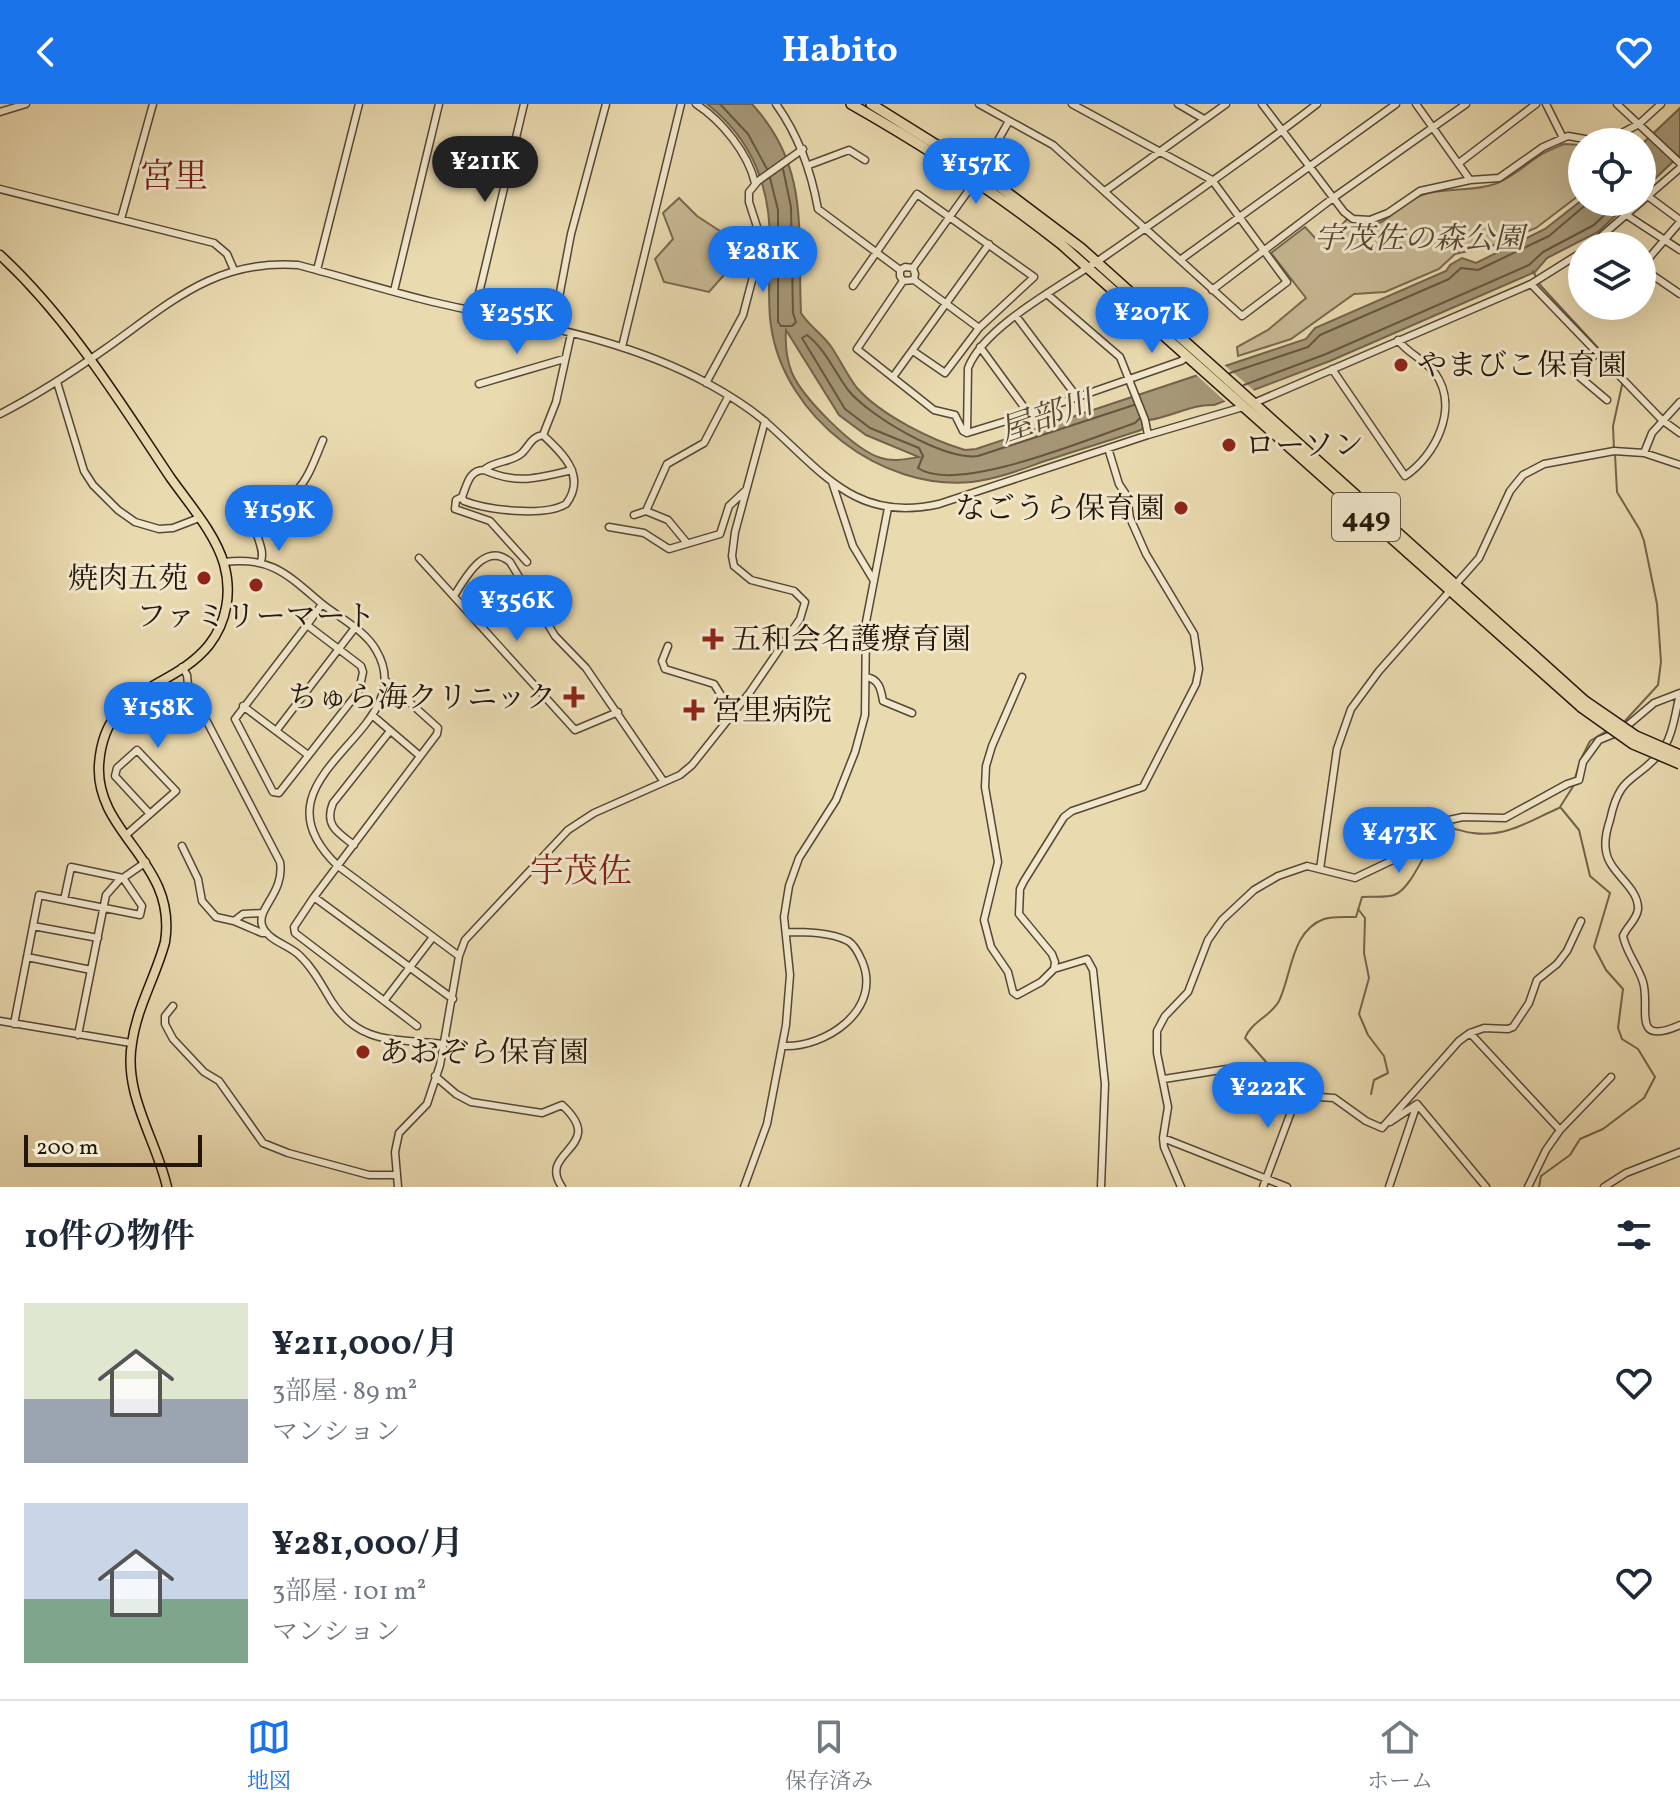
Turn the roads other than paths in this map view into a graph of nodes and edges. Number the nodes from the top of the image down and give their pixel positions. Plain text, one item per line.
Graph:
1 (26, 104) edge
2 (153, 104) edge
3 (359, 104) edge
4 (439, 104) edge
5 (524, 104) edge
6 (606, 104) edge
7 (681, 104) edge
8 (696, 104) edge
9 (776, 104) edge
10 (851, 104) edge
11 (871, 104) edge
12 (979, 104) edge
13 (1072, 104) edge
14 (1178, 104) edge
15 (1226, 104) edge
16 (1262, 104) edge
17 (1317, 104) edge
18 (1396, 104) edge
19 (1416, 104) edge
20 (1466, 104) edge
21 (1536, 104) edge
22 (1546, 104) edge
23 (1617, 104) edge
24 (1661, 104) edge
25 (0, 112) edge
26 (1204, 119) junction
27 (1009, 121) junction
28 (1639, 124) junction
29 (1434, 127) junction
30 (1631, 128) edge
31 (1284, 130) junction
32 (1568, 136) edge
33 (1563, 138) junction
34 (803, 149) junction
35 (1160, 150) junction
36 (865, 160) dead end
37 (1459, 163) junction
38 (1679, 164) edge
39 (809, 165) junction
40 (1310, 167) junction
41 (978, 176) junction
42 (1212, 180) junction
43 (1470, 180) junction
44 (756, 182) junction
45 (0, 189) edge
46 (1656, 189) edge
47 (1105, 191) junction
48 (1333, 198) junction
49 (1656, 202) edge
50 (951, 216) junction
51 (1238, 216) junction
52 (1628, 216) joint
53 (121, 219) junction
54 (1680, 221) edge
55 (1143, 229) junction
56 (1609, 232) edge
57 (1664, 240) junction
58 (989, 244) junction
59 (1264, 250) junction
60 (1656, 250) edge
61 (1680, 250) edge
62 (875, 252) junction
63 (0, 255) edge
64 (1180, 260) junction
65 (1568, 261) edge
66 (1093, 265) junction
67 (913, 268) junction
68 (234, 270) junction
69 (317, 270) junction
70 (900, 270) junction
71 (1656, 277) edge
72 (914, 280) junction
73 (903, 281) junction
74 (1531, 284) junction
75 (853, 286) dead end
76 (1212, 290) junction
77 (394, 291) junction
78 (1680, 294) edge
79 (1048, 295) junction
80 (946, 304) junction
81 (475, 310) junction
82 (1016, 316) junction
83 (979, 328) junction
84 (553, 329) junction
85 (571, 334) junction
86 (1398, 340) junction
87 (622, 347) junction
88 (980, 347) junction
89 (913, 351) junction
90 (1596, 354) junction
91 (1188, 356) junction
92 (90, 359) junction
93 (564, 359) junction
94 (1332, 369) junction
95 (893, 377) junction
96 (1129, 379) junction
97 (57, 382) junction
98 (706, 383) junction
99 (479, 384) dead end
100 (728, 397) junction
101 (1077, 397) junction
102 (1250, 399) junction
103 (1607, 400) dead end
104 (1680, 402) edge
105 (1239, 403) junction
106 (0, 414) edge
107 (1029, 414) junction
108 (1662, 420) junction
109 (765, 421) junction
110 (967, 433) junction
111 (1680, 433) edge
112 (543, 435) junction
113 (1148, 435) junction
114 (323, 440) dead end
115 (1108, 448) junction
116 (1644, 453) junction
117 (1680, 465) edge
118 (484, 470) junction
119 (572, 470) junction
120 (832, 482) junction
121 (746, 490) junction
122 (462, 497) junction
123 (888, 508) junction
124 (646, 511) junction
125 (634, 515) dead end
126 (199, 518) junction
127 (609, 527) dead end
128 (687, 543) junction
129 (419, 558) dead end
130 (261, 561) junction
131 (224, 562) junction
132 (527, 562) dead end
133 (874, 581) junction
134 (1453, 589) junction
135 (454, 596) junction
136 (322, 604) junction
137 (307, 625) junction
138 (354, 629) junction
139 (668, 646) dead end
140 (338, 649) junction
141 (182, 667) junction
142 (866, 677) junction
143 (1022, 677) dead end
144 (386, 681) junction
145 (1680, 694) edge
146 (1583, 704) junction
147 (243, 706) junction
148 (618, 712) junction
149 (912, 713) dead end
150 (733, 714) junction
151 (372, 715) junction
152 (276, 731) junction
153 (390, 731) junction
154 (308, 755) junction
155 (1680, 755) edge
156 (420, 756) junction
157 (1680, 764) edge
158 (664, 782) junction
159 (150, 814) junction
160 (126, 835) junction
161 (354, 845) junction
162 (182, 846) dead end
163 (146, 862) junction
164 (338, 866) junction
165 (1320, 869) junction
166 (122, 878) junction
167 (314, 897) junction
168 (64, 900) junction
169 (104, 907) junction
170 (263, 913) junction
171 (234, 921) junction
172 (1581, 921) dead end
173 (33, 926) junction
174 (786, 932) junction
175 (267, 933) junction
176 (433, 937) junction
177 (98, 938) junction
178 (459, 956) junction
179 (27, 957) junction
180 (410, 967) junction
181 (1054, 969) junction
182 (91, 970) junction
183 (453, 999) junction
184 (384, 1001) junction
185 (173, 1006) dead end
186 (0, 1021) edge
187 (14, 1024) junction
188 (1680, 1025) edge
189 (417, 1026) dead end
190 (1470, 1033) junction
191 (78, 1035) junction
192 (131, 1043) junction
193 (442, 1044) junction
194 (783, 1046) junction
195 (435, 1076) junction
196 (1611, 1077) dead end
197 (1164, 1079) junction
198 (1299, 1097) junction
199 (1417, 1104) junction
200 (1382, 1128) junction
201 (1560, 1130) junction
202 (1163, 1138) junction
203 (1680, 1152) edge
204 (397, 1175) junction
205 (1266, 1179) junction
206 (167, 1187) edge
207 (398, 1187) edge
208 (562, 1187) edge
209 (744, 1187) edge
210 (1101, 1187) edge
211 (1181, 1187) edge
212 (1263, 1187) edge
213 (1287, 1187) edge
214 (1389, 1187) edge
215 (1486, 1187) edge
216 (1528, 1187) edge
217 (1604, 1187) edge

1 - 25 street
2 - 53 street
3 - 69 street
4 - 77 street
5 - 81 street
6 - 84 street
7 - 87 street
8 - 44 street
9 - 34 street
10 - 41 highway, 449
11 - 41 highway, 449
12 - 27 street
13 - 35 street
14 - 26 street
15 - 26 street
16 - 31 street
17 - 31 street
18 - 40 street
19 - 29 street
20 - 29 street
21 - 37 street
22 - 33 street
23 - 28 street
24 - 28 street
26 - 35 street
27 - 41 street
27 - 47 street
28 - 30 street
28 - 38 street
29 - 37 street
29 - 48 street
31 - 40 street
31 - 42 street
32 - 33 street
33 - 43 street
34 - 39 street
34 - 44 street
35 - 42 street
35 - 47 street
36 - 39 street
37 - 43 street
38 - 46 street
39 - 62 street
40 - 48 street
40 - 51 street
41 - 50 street
41 - 66 highway, 449
42 - 51 street
42 - 55 street
43 - 48 street
44 - 98 street
45 - 53 street
47 - 55 street
48 - 59 street
49 - 54 street
50 - 58 street
50 - 62 street
50 - 67 street
51 - 59 street
51 - 64 street
52 - 56 street
52 - 57 street
53 - 68 street
54 - 57 street
55 - 64 street
55 - 66 street
57 - 60 street
57 - 61 street
58 - 80 street
58 - 83 street
59 - 76 street
59 - 76 street
62 - 70 street
62 - 75 street
63 - 92 main road
64 - 76 street
65 - 74 street
66 - 79 street
66 - 91 highway, 449
66 - 102 highway, 449
67 - 70 street
67 - 72 street
68 - 69 street
68 - 92 street
69 - 77 street
70 - 73 street
71 - 78 street
72 - 73 street
72 - 80 street
73 - 95 street
74 - 86 street
74 - 90 street
77 - 81 street
79 - 82 street
79 - 96 street
80 - 83 street
80 - 89 street
81 - 84 street
82 - 88 street
82 - 101 street
83 - 89 street
84 - 85 street
85 - 87 street
85 - 93 street
86 - 94 street
86 - 94 street
87 - 98 street
88 - 107 street
88 - 110 street
89 - 95 street
90 - 103 street
90 - 108 street
91 - 96 street
91 - 105 highway, 449
92 - 97 street
92 - 126 main road
93 - 99 street
93 - 112 street
94 - 102 street
95 - 110 street
96 - 101 street
96 - 113 street
97 - 106 street
97 - 126 street
98 - 100 street
100 - 109 street
100 - 124 street
101 - 107 street
102 - 105 street
102 - 134 highway, 449
104 - 108 street
105 - 113 street
105 - 134 highway, 449
107 - 110 street
108 - 111 street
108 - 116 street
109 - 120 street
109 - 121 street
112 - 118 street
112 - 119 street
113 - 115 street
114 - 130 street
115 - 123 street
115 - 181 street
116 - 117 street
116 - 134 street
118 - 119 street
118 - 122 street
119 - 122 street
120 - 123 street
120 - 133 street
121 - 128 street
121 - 150 street
122 - 132 street
123 - 133 street
124 - 125 street
124 - 128 street
126 - 131 main road
127 - 128 street
129 - 135 street
130 - 131 street
130 - 136 street
131 - 141 main road
133 - 142 street
134 - 146 highway, 449
134 - 165 street
135 - 148 street
135 - 148 street
136 - 137 street
136 - 138 street
137 - 140 street
137 - 147 street
138 - 140 street
138 - 144 street
139 - 150 street
140 - 152 street
140 - 154 street
141 - 160 main road
141 - 170 street
142 - 149 street
142 - 174 street
143 - 181 street
144 - 151 street
144 - 156 street
145 - 165 street
145 - 188 street
146 - 155 highway, 449, bridge
146 - 157 highway, 449, bridge
147 - 152 street
147 - 154 street
148 - 158 street
150 - 158 street
151 - 153 street
151 - 164 street
152 - 154 street
153 - 156 street
153 - 161 street
156 - 161 street
158 - 178 street
159 - 159 street
159 - 160 street
160 - 163 main road
161 - 164 street
162 - 171 street
163 - 166 street
163 - 192 main road
164 - 167 street
164 - 176 street
165 - 197 street
166 - 168 street
166 - 169 street
166 - 169 street
167 - 180 street
167 - 184 street
168 - 169 street
168 - 173 street
169 - 177 street
170 - 171 street
170 - 175 street
171 - 175 street
172 - 190 street
173 - 177 street
173 - 179 street
174 - 194 street
174 - 194 street
175 - 193 street
176 - 178 street
176 - 180 street
177 - 182 street
178 - 183 street
179 - 182 street
179 - 187 street
180 - 183 street
180 - 184 street
181 - 210 street
182 - 191 street
183 - 193 street
184 - 189 street
185 - 204 street
186 - 187 street
187 - 191 street
190 - 200 street
190 - 201 street
191 - 192 street
192 - 206 main road
193 - 195 street
194 - 209 street
195 - 204 street
195 - 208 street
196 - 201 street
197 - 198 street
197 - 202 street
198 - 200 street
198 - 205 street
199 - 200 street
199 - 214 street
199 - 215 street
201 - 216 street
202 - 205 street
202 - 211 street
203 - 217 street
204 - 207 street
205 - 212 street
205 - 213 street

